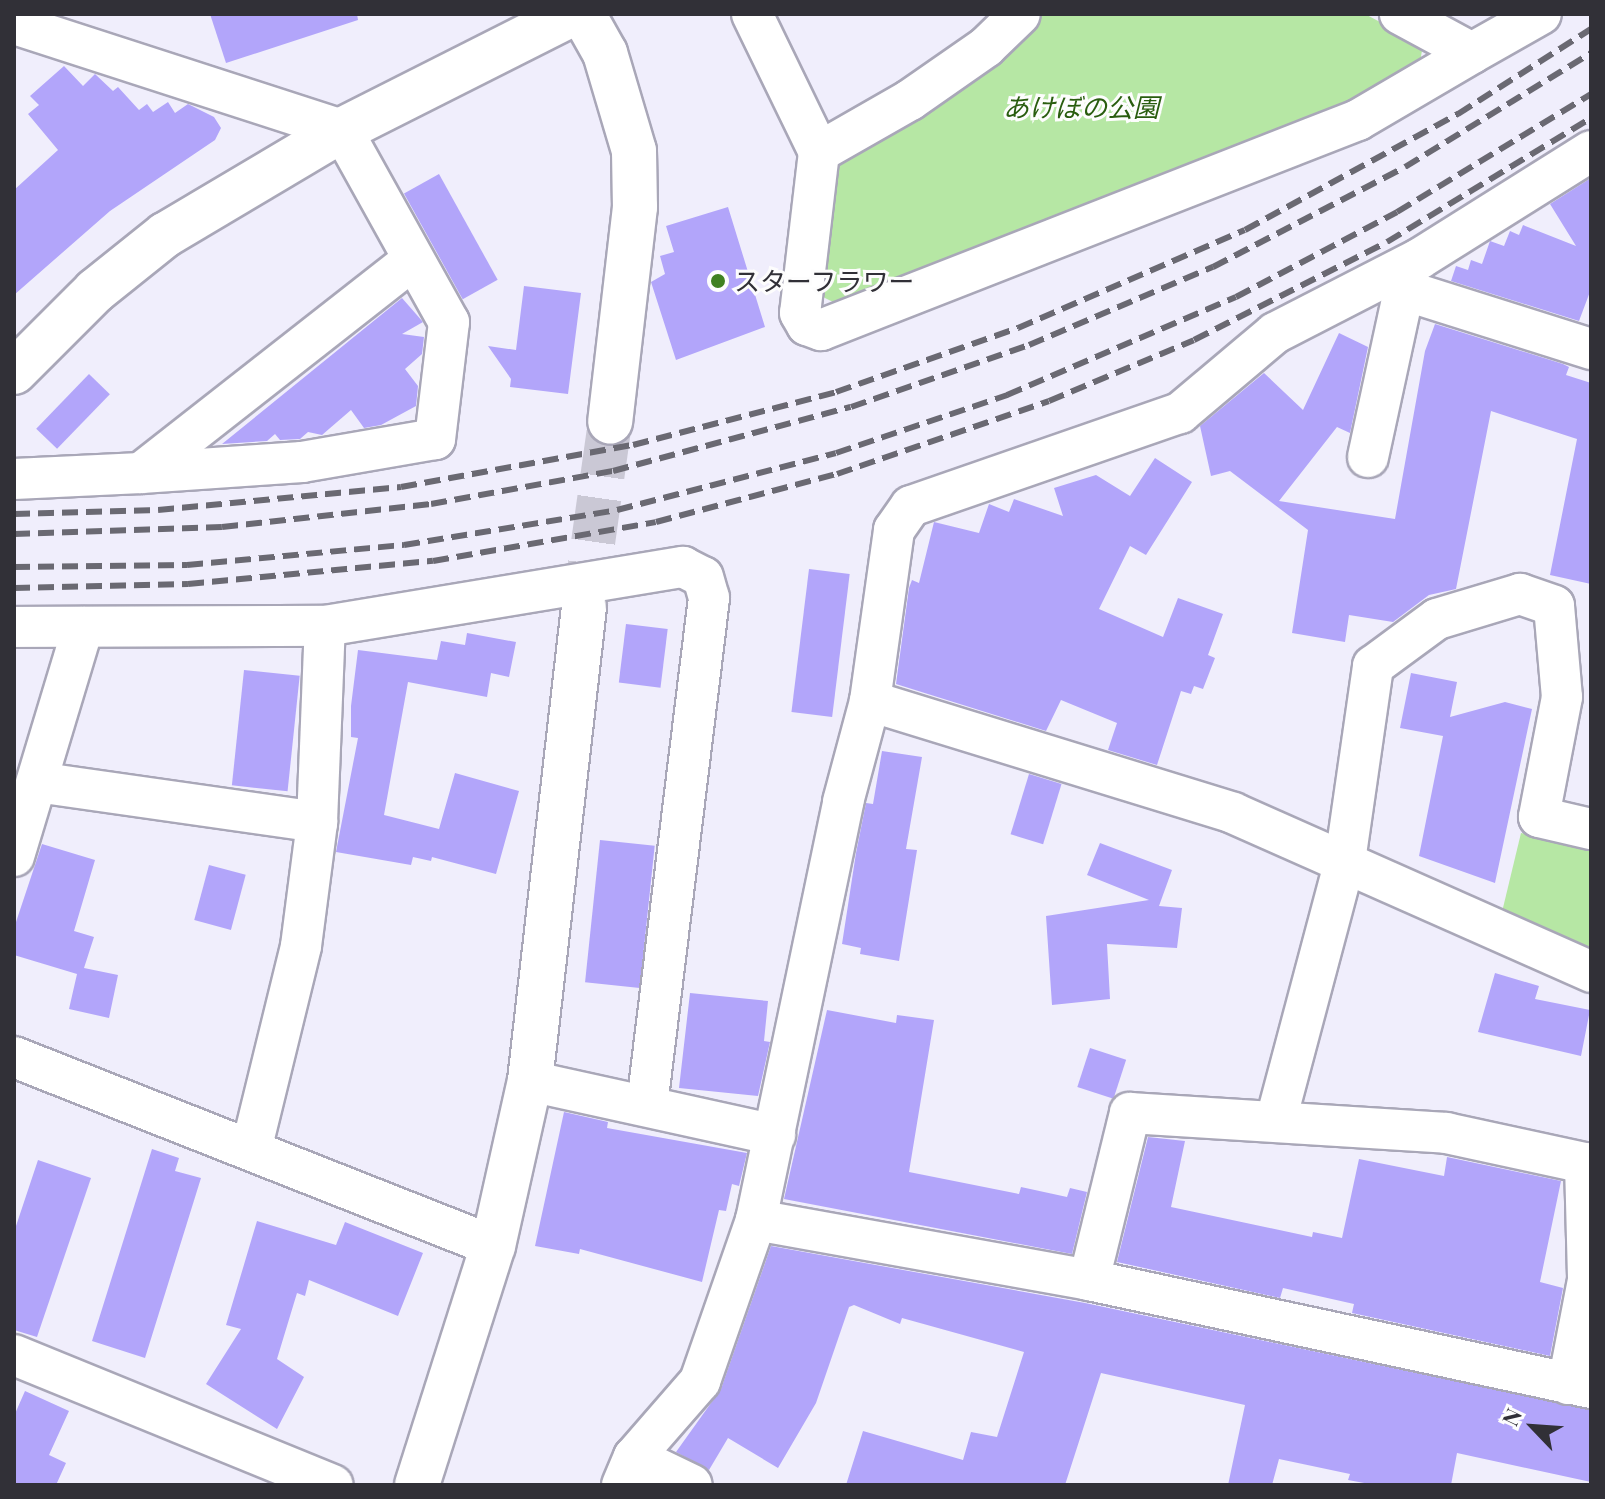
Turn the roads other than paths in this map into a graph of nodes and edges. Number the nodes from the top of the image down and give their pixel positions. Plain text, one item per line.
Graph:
1 (572, 14) edge
2 (583, 14) edge
3 (752, 14) edge
4 (1020, 14) edge
5 (1541, 14) edge
6 (1406, 15) edge
7 (14, 24) edge
8 (1472, 53) junction
9 (342, 130) junction
10 (1591, 151) edge
11 (819, 152) junction
12 (413, 260) junction
13 (1397, 282) junction
14 (1591, 349) edge
15 (14, 372) edge
16 (610, 422) tunnel mouth
17 (1368, 457) dead end
18 (141, 473) junction
19 (14, 479) edge
20 (584, 607) tunnel mouth
21 (325, 626) junction
22 (14, 627) edge
23 (83, 627) junction
24 (870, 701) junction
25 (27, 797) edge
26 (317, 822) junction
27 (1591, 829) edge
28 (14, 856) edge
29 (1345, 861) junction
30 (1591, 972) edge
31 (14, 1057) edge
32 (530, 1081) junction
33 (647, 1105) junction
34 (1276, 1120) junction
35 (775, 1135) junction
36 (251, 1150) junction
37 (1588, 1164) edge
38 (756, 1220) junction
39 (493, 1246) junction
40 (1089, 1280) junction
41 (14, 1355) edge
42 (1580, 1386) edge
43 (628, 1471) edge
44 (332, 1485) edge
45 (417, 1485) edge
46 (692, 1485) edge

1 - 9 street
2 - 16 street
3 - 11 street
4 - 11 street
5 - 8 street
6 - 8 street
7 - 9 street
8 - 11 street
9 - 12 street
9 - 15 street
10 - 13 street
12 - 18 street
12 - 18 street
13 - 14 street
13 - 17 street
13 - 24 street
18 - 19 street
20 - 32 street
21 - 23 street
21 - 26 street
21 - 33 street
22 - 23 street
23 - 25 street
24 - 29 street
24 - 35 street
25 - 26 street
25 - 28 street
26 - 36 street
27 - 29 street
29 - 30 street
29 - 34 street
31 - 36 street
32 - 33 street
32 - 39 street
33 - 35 street
34 - 37 street
34 - 40 street
35 - 38 street
36 - 39 street
37 - 42 street
38 - 40 street
38 - 43 street
39 - 45 street
40 - 42 street
41 - 44 street
43 - 46 street

